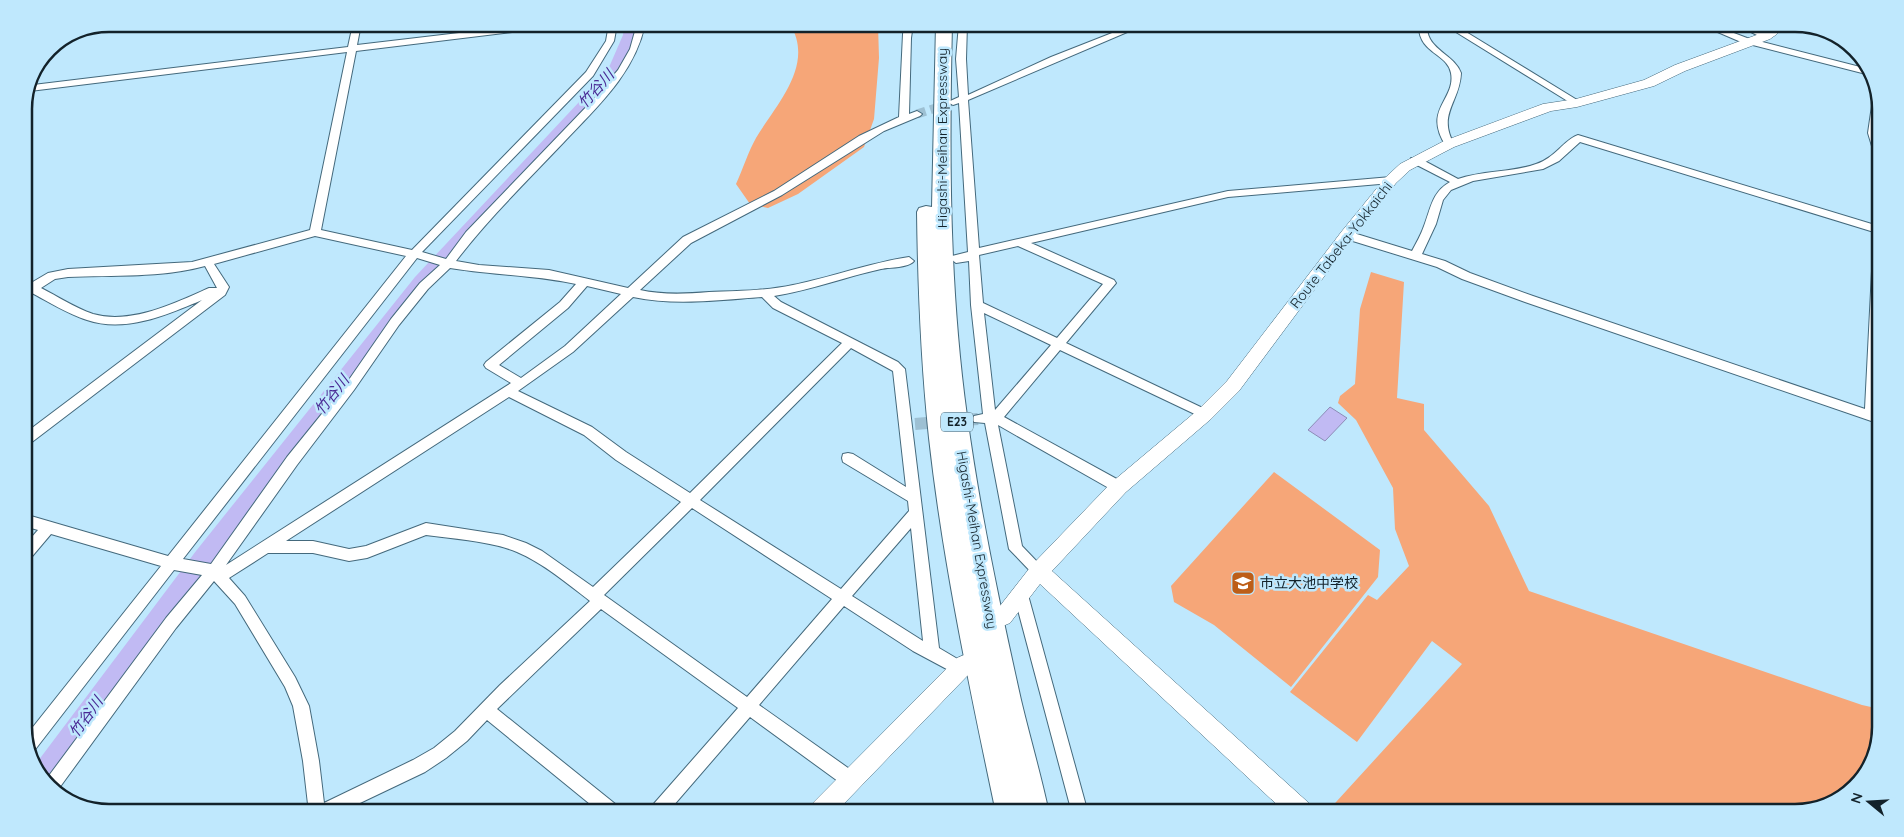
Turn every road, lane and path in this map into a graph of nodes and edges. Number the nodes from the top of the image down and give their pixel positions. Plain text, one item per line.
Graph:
1 (355, 32) edge
2 (489, 32) edge
3 (612, 32) edge
4 (639, 32) edge
5 (906, 32) edge
6 (931, 32) edge
7 (944, 32) edge
8 (963, 32) edge
9 (1122, 32) edge
10 (1422, 32) edge
11 (1460, 32) edge
12 (1733, 32) edge
13 (1750, 32) edge
14 (1772, 32) edge
15 (1760, 39) junction
16 (352, 49) junction
17 (1860, 69) edge
18 (36, 87) edge
19 (958, 101) junction
20 (1577, 103) junction
21 (917, 114) tunnel mouth
22 (904, 118) junction
23 (1449, 144) junction
24 (1416, 160) junction
25 (1391, 180) junction
26 (1457, 182) junction
27 (1871, 224) edge
28 (315, 232) junction
29 (1347, 235) junction
30 (1020, 243) junction
31 (974, 253) junction
32 (416, 254) junction
33 (1415, 257) junction
34 (956, 259) dead end
35 (909, 261) dead end
36 (208, 262) junction
37 (447, 262) junction
38 (585, 280) junction
39 (33, 285) edge
40 (223, 287) junction
41 (33, 291) edge
42 (632, 293) junction
43 (765, 293) junction
44 (977, 305) junction
45 (850, 342) junction
46 (1058, 344) junction
47 (520, 383) junction
48 (507, 391) junction
49 (1206, 414) junction
50 (1871, 415) edge
51 (988, 418) junction
52 (33, 434) edge
53 (848, 458) dead end
54 (1119, 487) junction
55 (690, 501) junction
56 (915, 505) junction
57 (33, 523) edge
58 (48, 527) junction
59 (33, 545) edge
60 (264, 547) junction
61 (176, 564) junction
62 (1039, 571) junction
63 (213, 573) junction
64 (1021, 594) junction
65 (842, 597) junction
66 (596, 598) junction
67 (1003, 617) dead end
68 (932, 652) junction
69 (962, 667) joint
70 (749, 707) junction
71 (486, 710) junction
72 (34, 739) edge
73 (54, 781) edge
74 (852, 781) junction
75 (319, 804) edge
76 (338, 804) edge
77 (602, 804) edge
78 (665, 804) edge
79 (828, 804) edge
80 (1009, 804) edge
81 (1032, 804) edge
82 (1078, 804) edge
83 (1293, 804) edge

1 - 16 street
2 - 16 street
3 - 32 street
4 - 37 street
5 - 22 street
6 - 80 highway, Higashi-Meihan Expressway / E23
7 - 81 highway, Higashi-Meihan Expressway / E23
8 - 19 street
9 - 19 street
10 - 23 street
11 - 20 street
12 - 15 street
13 - 15 street
14 - 15 main road, Route Tabeka-Yokkaichi
15 - 17 street
15 - 20 main road, Route Tabeka-Yokkaichi
16 - 18 street
16 - 28 street
19 - 31 street
20 - 23 main road, Route Tabeka-Yokkaichi
21 - 22 street
22 - 42 street
23 - 24 main road, Route Tabeka-Yokkaichi
24 - 25 main road, Route Tabeka-Yokkaichi
24 - 26 street
25 - 29 main road, Route Tabeka-Yokkaichi
25 - 30 street
26 - 27 street
26 - 33 street
28 - 32 street
28 - 36 street
29 - 33 street
29 - 49 main road, Route Tabeka-Yokkaichi
30 - 31 street
30 - 46 street
31 - 34 street
31 - 44 street
32 - 37 street
32 - 61 street
33 - 50 street
35 - 43 street
36 - 39 street
36 - 40 street
37 - 38 street
37 - 63 street
38 - 42 street
38 - 47 street
40 - 41 street
40 - 52 street
42 - 43 street
42 - 47 street
43 - 45 street
44 - 46 street
44 - 51 street
45 - 55 street
45 - 56 street
46 - 49 street
46 - 51 street
47 - 48 street
48 - 55 street
48 - 60 street
49 - 54 main road, Route Tabeka-Yokkaichi
51 - 54 street
51 - 62 street
53 - 56 street
54 - 62 main road, Route Tabeka-Yokkaichi
55 - 65 street
55 - 66 street
56 - 65 street
56 - 68 street
57 - 58 street
58 - 59 street
58 - 61 street
60 - 63 street
60 - 66 street
61 - 63 street
61 - 72 street
62 - 64 main road, Route Tabeka-Yokkaichi
62 - 83 main road
63 - 73 street
63 - 75 street
64 - 67 main road, Route Tabeka-Yokkaichi
64 - 82 street
65 - 68 street
65 - 70 street
66 - 70 street
66 - 71 street
68 - 69 street
69 - 74 main road
70 - 74 street
70 - 78 street
71 - 76 street
71 - 77 street
74 - 79 main road

